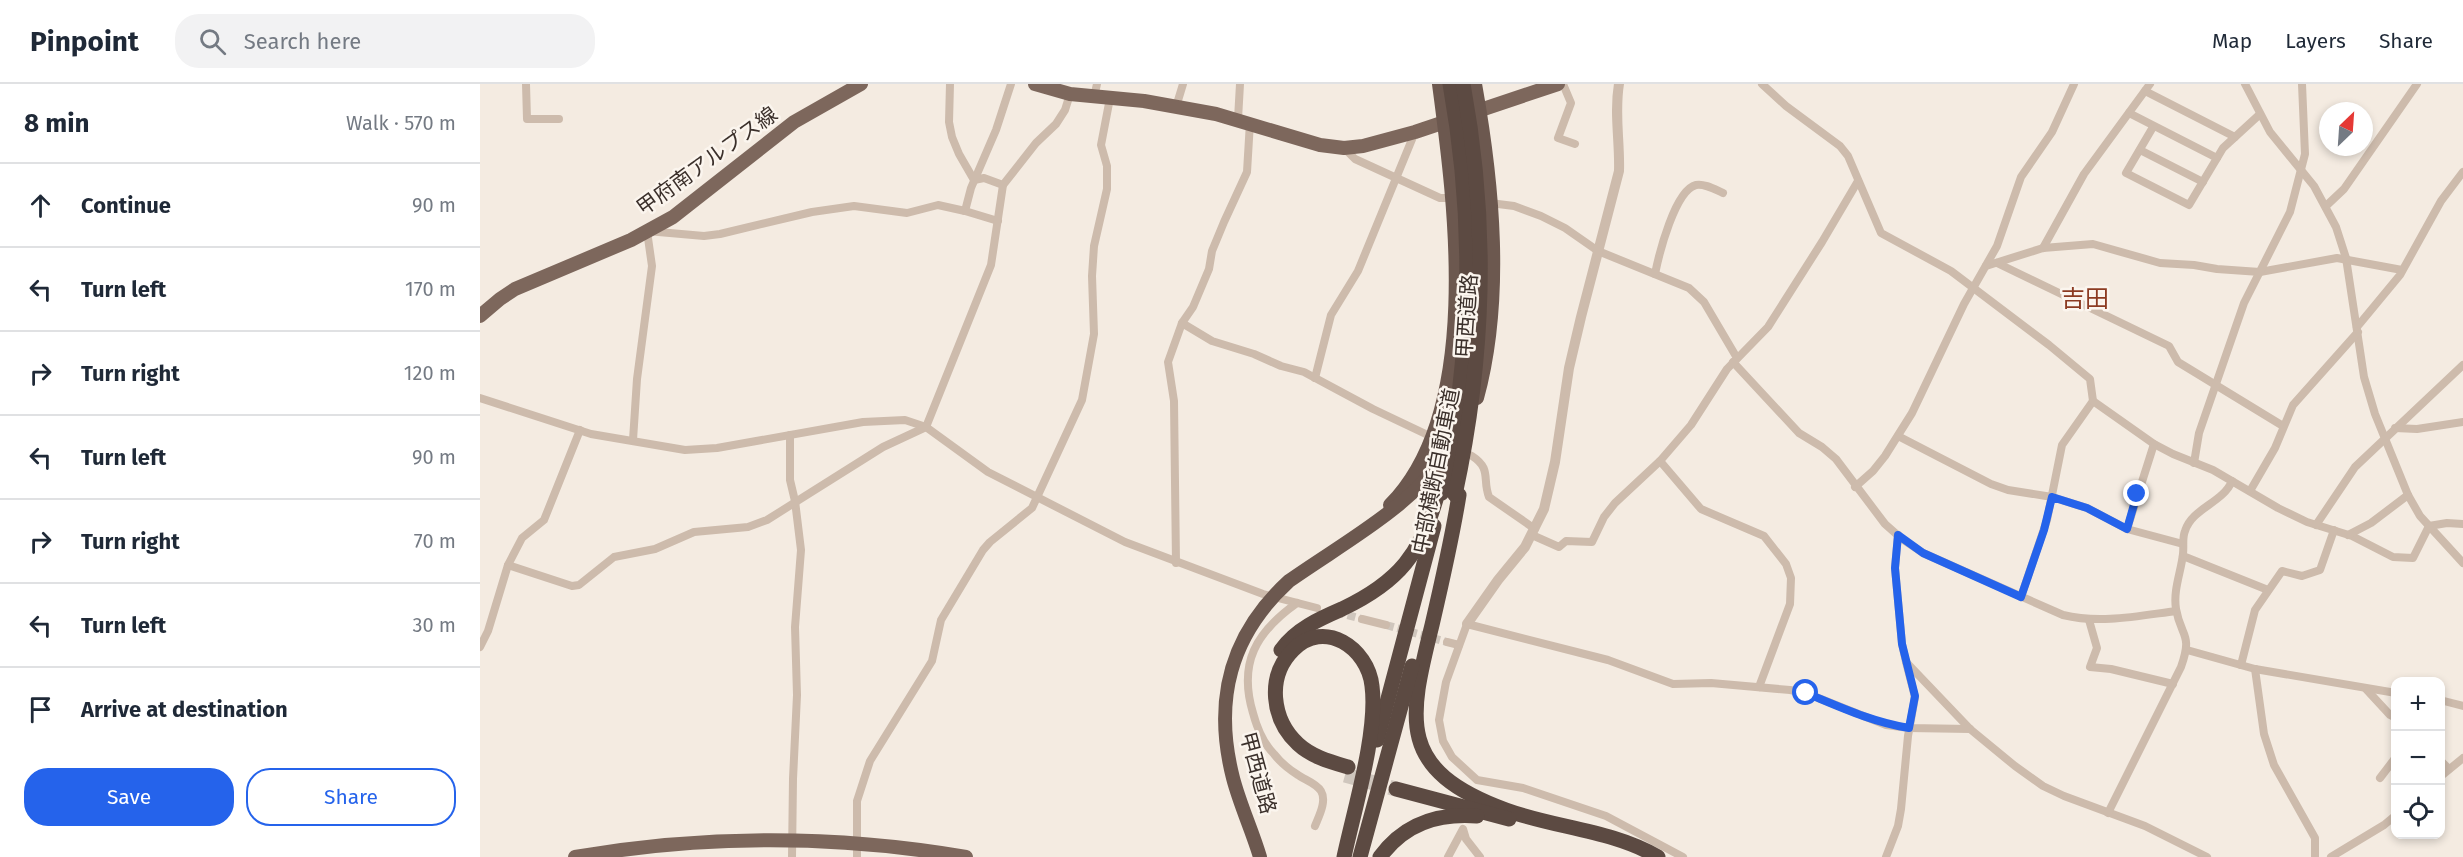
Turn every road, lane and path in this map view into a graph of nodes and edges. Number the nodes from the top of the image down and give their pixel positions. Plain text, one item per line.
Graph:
1 (526, 84) edge
2 (861, 84) edge
3 (950, 84) edge
4 (1011, 84) edge
5 (1035, 84) edge
6 (1183, 84) edge
7 (1240, 84) edge
8 (1439, 84) edge
9 (1450, 84) edge
10 (1463, 84) edge
11 (1475, 84) edge
12 (1558, 84) edge
13 (1563, 84) edge
14 (1619, 84) edge
15 (1762, 84) edge
16 (2246, 84) edge
17 (2302, 84) edge
18 (2417, 84) edge
19 (2071, 85) edge
20 (2148, 88) edge
21 (1096, 90) edge
22 (1070, 94) junction
23 (1110, 98) junction
24 (1176, 107) junction
25 (1479, 109) junction
26 (2129, 113) junction
27 (2259, 115) junction
28 (559, 119) dead end
29 (1244, 121) junction
30 (1444, 122) junction
31 (2153, 127) junction
32 (1415, 132) junction
33 (2235, 137) junction
34 (1575, 144) dead end
35 (1344, 148) junction
36 (2140, 150) junction
37 (2217, 158) junction
38 (2300, 169) junction
39 (2463, 172) edge
40 (1396, 178) junction
41 (974, 180) junction
42 (1858, 181) junction
43 (2203, 182) junction
44 (1003, 185) junction
45 (1723, 193) dead end
46 (1452, 198) junction
47 (1490, 203) junction
48 (2326, 206) junction
49 (965, 211) junction
50 (998, 221) junction
51 (647, 231) junction
52 (2043, 248) junction
53 (1598, 251) junction
54 (2346, 258) junction
55 (1997, 263) junction
56 (1986, 266) junction
57 (2402, 270) junction
58 (2260, 272) junction
59 (1655, 274) junction
60 (1974, 288) junction
61 (480, 316) edge
62 (1182, 323) junction
63 (2357, 330) junction
64 (1735, 360) junction
65 (2463, 365) edge
66 (1315, 378) junction
67 (2215, 385) junction
68 (480, 398) edge
69 (2093, 401) junction
70 (2463, 422) edge
71 (2283, 426) junction
72 (926, 427) junction
73 (2396, 428) junction
74 (580, 430) junction
75 (790, 435) junction
76 (1898, 436) junction
77 (2385, 437) junction
78 (1433, 438) junction
79 (633, 440) junction
80 (2154, 444) junction
81 (1453, 447) junction
82 (1660, 461) junction
83 (2194, 463) junction
84 (2232, 481) junction
85 (1855, 487) junction
86 (2250, 491) junction
87 (1449, 494) junction
88 (2408, 495) junction
89 (2052, 497) junction
90 (1036, 499) junction
91 (795, 501) junction
92 (2463, 524) edge
93 (2316, 525) junction
94 (2429, 526) junction
95 (2127, 529) junction
96 (2334, 530) junction
97 (1534, 532) junction
98 (1898, 535) junction
99 (2348, 535) junction
100 (1354, 536) junction
101 (2183, 544) junction
102 (2183, 556) junction
103 (1176, 563) junction
104 (2463, 563) edge
105 (508, 565) junction
106 (2268, 590) junction
107 (1272, 597) junction
108 (2021, 597) junction
109 (1297, 603) junction
110 (1317, 608) dead end
111 (2176, 611) junction
112 (1362, 619) tunnel mouth
113 (2089, 620) junction
114 (1467, 624) junction
115 (1386, 625) tunnel mouth
116 (1447, 642) tunnel mouth
117 (1459, 645) junction
118 (480, 646) edge
119 (2187, 650) junction
120 (1906, 662) junction
121 (2241, 665) junction
122 (2255, 669) junction
123 (2173, 684) junction
124 (1759, 687) junction
125 (2366, 688) junction
126 (2391, 692) edge
127 (2445, 701) edge
128 (2463, 706) edge
129 (2391, 716) edge
130 (1909, 728) junction
131 (1970, 729) junction
132 (2463, 758) edge
133 (2391, 764) edge
134 (2445, 766) edge
135 (2449, 770) junction
136 (2445, 773) edge
137 (2380, 778) dead end
138 (1397, 785) tunnel mouth
139 (2108, 813) junction
140 (1505, 814) junction
141 (2391, 819) edge
142 (1315, 826) dead end
143 (792, 840) junction
144 (857, 850) edge
145 (575, 857) edge
146 (792, 857) edge
147 (966, 857) edge
148 (1260, 857) edge
149 (1344, 857) edge
150 (1348, 857) edge
151 (1360, 857) edge
152 (1380, 857) edge
153 (1448, 857) edge
154 (1480, 857) edge
155 (1642, 857) edge
156 (1658, 857) edge
157 (1683, 857) edge
158 (1886, 857) edge
159 (2207, 857) edge
160 (2315, 857) edge
161 (2331, 857) edge

1 - 28 street
2 - 51 main road, 甲府南アルプス線
3 - 41 street
4 - 41 street
5 - 22 main road
6 - 24 street
7 - 29 street
8 - 30 highway, 甲西道路
9 - 87 highway, 中部横断自動車道, bridge
10 - 87 highway, 中部横断自動車道, bridge
11 - 25 highway, 甲西道路
12 - 25 main road
13 - 34 street
14 - 53 street
15 - 42 street
16 - 27 street
17 - 38 street
18 - 48 street
19 - 56 street
20 - 26 street
20 - 33 street
21 - 22 main road
21 - 23 main road
22 - 44 street
23 - 24 main road
23 - 90 street
24 - 29 main road
25 - 30 main road
25 - 47 highway, 甲西道路
26 - 31 street
26 - 52 street
27 - 33 street
27 - 38 street
29 - 35 main road
29 - 62 street
30 - 32 main road
30 - 46 highway, 甲西道路
31 - 36 street
31 - 37 street
32 - 35 main road
32 - 40 street
33 - 37 street
35 - 40 street
36 - 43 street
36 - 43 street
37 - 43 street
38 - 48 street
38 - 58 street
39 - 57 street
40 - 46 street
40 - 66 street
41 - 44 street
41 - 49 street
42 - 60 street
42 - 64 street
44 - 50 street
45 - 59 street
46 - 78 highway, 甲西道路
47 - 53 street
47 - 81 highway, 甲西道路
48 - 54 street
49 - 50 street
49 - 51 street
50 - 72 street
51 - 61 main road, 甲府南アルプス線
51 - 79 street
52 - 55 street
52 - 58 street
53 - 59 street
53 - 97 street
54 - 57 street
54 - 58 street
54 - 63 street
55 - 56 street
55 - 67 street
56 - 60 street
57 - 63 street
58 - 67 street
59 - 64 street
60 - 69 street
60 - 76 street
62 - 66 street
62 - 103 street
63 - 71 street
63 - 77 street
64 - 82 street
64 - 85 street
65 - 73 street
66 - 78 street
67 - 71 street
67 - 83 street
68 - 74 street
69 - 80 street
69 - 89 street
70 - 73 street
71 - 86 street
72 - 75 street
72 - 90 street
72 - 91 street
73 - 77 street
74 - 79 street
74 - 105 street
75 - 79 street
75 - 91 street
76 - 85 street
76 - 89 street
77 - 88 street
77 - 93 street
78 - 81 street
78 - 100 highway, 甲西道路
80 - 83 street
80 - 95 street
81 - 97 street
81 - 100 highway, 甲西道路
82 - 97 street
82 - 124 street
83 - 84 street
84 - 86 street
84 - 101 street
85 - 98 street
86 - 93 street
87 - 140 highway
87 - 149 highway
87 - 150 highway, 中部横断自動車道
87 - 151 highway, 中部横断自動車道
88 - 94 street
88 - 99 street
89 - 95 street
89 - 108 street
90 - 103 street
90 - 144 street
91 - 105 street
91 - 143 street
92 - 94 street
93 - 96 street
94 - 99 street
94 - 104 street
95 - 101 street
96 - 99 street
96 - 106 street
97 - 114 street
98 - 108 street
98 - 120 street
100 - 107 highway, 甲西道路
101 - 102 street
102 - 106 street
102 - 111 street
103 - 107 street
105 - 118 street
106 - 121 street
107 - 109 street
107 - 148 highway, 甲西道路
108 - 113 street
109 - 110 street
109 - 142 street
111 - 113 street
111 - 119 street
112 - 115 street
113 - 123 street
114 - 117 street
114 - 124 street
116 - 117 street
117 - 157 street
119 - 121 street
119 - 123 street
120 - 130 street
120 - 131 street
121 - 122 street
122 - 125 street
122 - 160 street
123 - 139 street
124 - 130 street
125 - 126 street
125 - 129 street
127 - 128 street
130 - 131 street
130 - 158 street
131 - 139 street
132 - 135 street
133 - 137 street
134 - 135 street
135 - 136 street
138 - 140 highway
139 - 159 street
140 - 152 highway
140 - 155 highway
140 - 156 highway
141 - 161 street
143 - 144 main road
143 - 145 main road
143 - 146 street
144 - 147 main road
153 - 154 street

